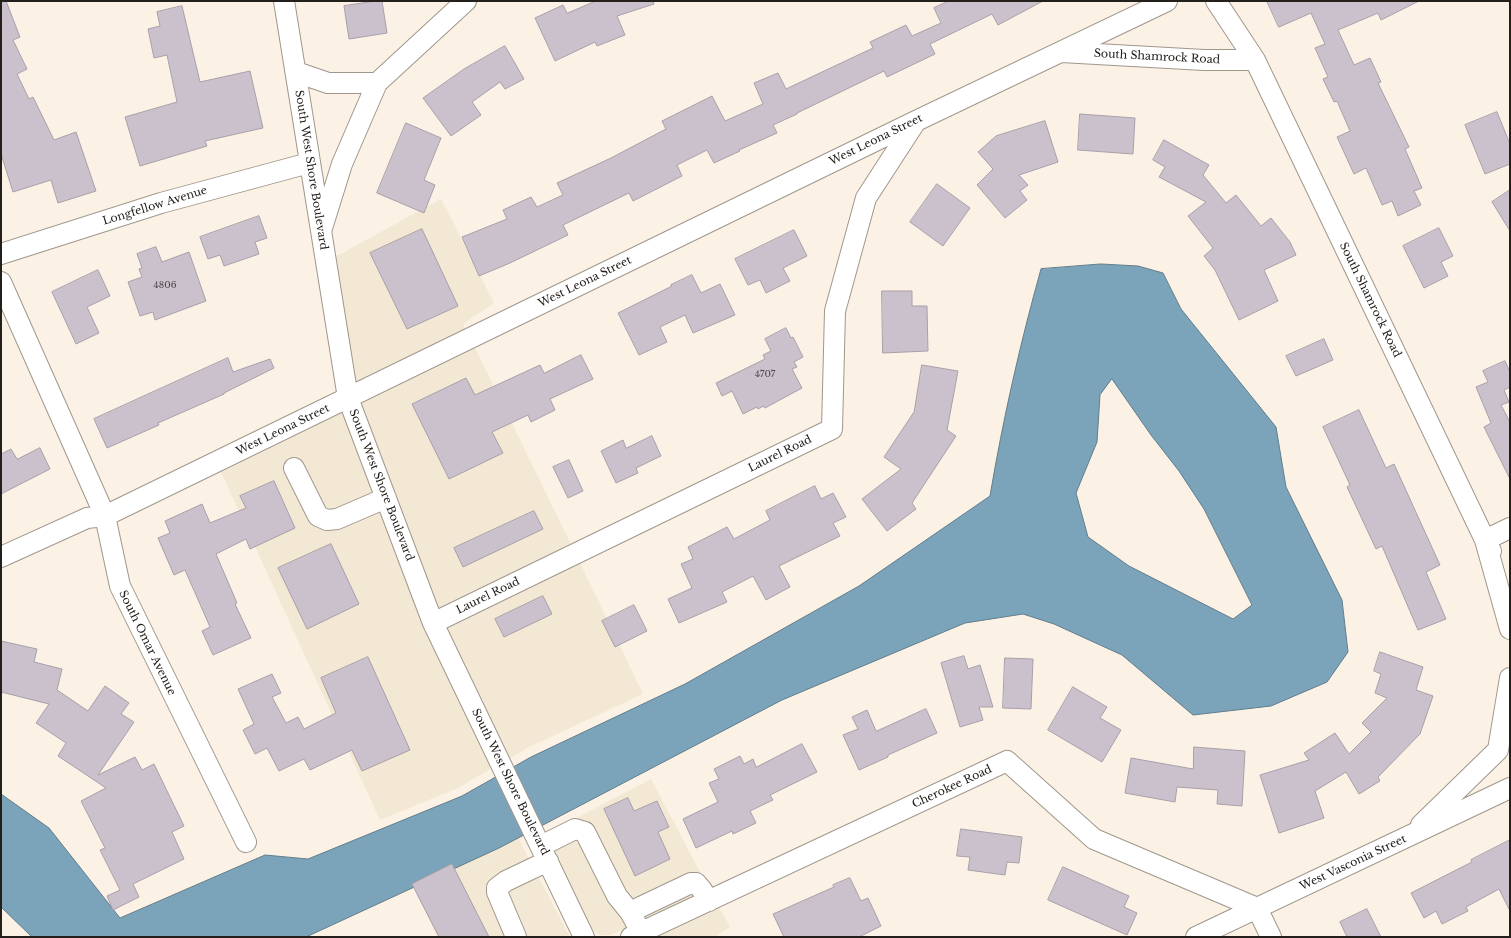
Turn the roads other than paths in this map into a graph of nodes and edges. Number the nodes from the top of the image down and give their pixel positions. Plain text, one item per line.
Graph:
1 (284, 1) edge
2 (466, 1) edge
3 (1167, 1) edge
4 (1216, 1) edge
5 (1059, 52) junction
6 (1255, 60) junction
7 (296, 72) junction
8 (377, 83) junction
9 (916, 121) junction
10 (309, 163) junction
11 (321, 232) junction
12 (1, 254) edge
13 (1, 282) edge
14 (348, 398) junction
15 (294, 468) dead end
16 (386, 498) junction
17 (105, 516) junction
18 (1510, 528) edge
19 (1485, 540) junction
20 (1, 557) edge
21 (1510, 590) edge
22 (433, 623) junction
23 (1510, 629) edge
24 (1510, 678) edge
25 (1510, 788) edge
26 (1410, 836) junction
27 (246, 842) dead end
28 (544, 853) junction
29 (669, 893) junction
30 (709, 901) junction
31 (1257, 908) junction
32 (630, 912) junction
33 (680, 914) junction
34 (636, 935) edge
35 (516, 937) edge
36 (584, 937) edge
37 (1196, 937) edge
38 (1271, 937) edge

1 - 7 street, South West Shore Boulevard
2 - 8 street
3 - 5 street, West Leona Street
4 - 6 street, South Shamrock Road
5 - 6 street, South Shamrock Road
5 - 9 street, West Leona Street
6 - 19 street, South Shamrock Road
7 - 8 street
7 - 10 street, South West Shore Boulevard
8 - 11 street
9 - 14 street, West Leona Street
9 - 22 street, Laurel Road
10 - 11 street, South West Shore Boulevard
10 - 12 street, Longfellow Avenue
11 - 14 street, South West Shore Boulevard
13 - 17 street, South Omar Avenue
14 - 16 street, South West Shore Boulevard
14 - 17 street, West Leona Street
15 - 16 street
16 - 22 street, South West Shore Boulevard
17 - 20 street, West Leona Street
17 - 27 street, South Omar Avenue
18 - 19 street
19 - 21 street, South Shamrock Road
19 - 23 street, South Shamrock Road
22 - 28 street, South West Shore Boulevard
24 - 26 street
25 - 26 street, West Vasconia Street
26 - 31 street, West Vasconia Street
28 - 32 street
28 - 35 street
28 - 36 street, South West Shore Boulevard
29 - 30 street
29 - 32 street
29 - 33 street
30 - 31 street, Cherokee Road
30 - 33 street, Cherokee Road
31 - 37 street, West Vasconia Street
31 - 38 street
32 - 34 street
33 - 34 street, Cherokee Road

